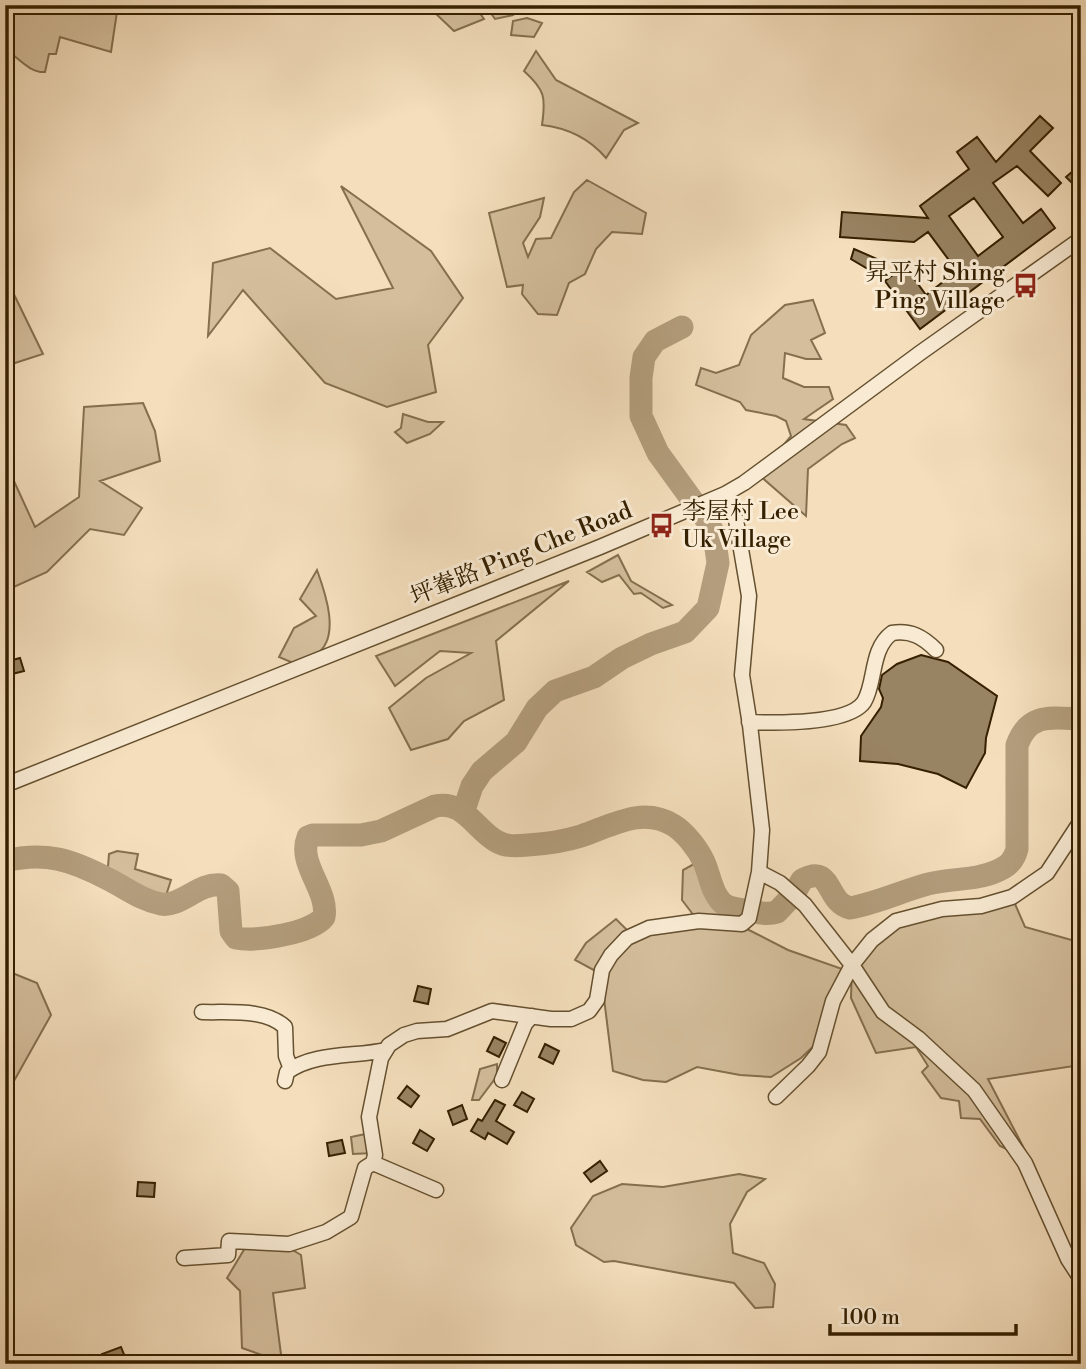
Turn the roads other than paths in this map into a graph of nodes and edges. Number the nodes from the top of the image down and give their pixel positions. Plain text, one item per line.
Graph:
1 (1081, 239) edge
2 (722, 495) junction
3 (936, 650) dead end
4 (749, 722) junction
5 (5, 785) edge
6 (1081, 821) edge
7 (760, 872) junction
8 (852, 965) junction
9 (202, 1012) dead end
10 (532, 1016) junction
11 (386, 1049) junction
12 (502, 1080) dead end
13 (776, 1097) dead end
14 (373, 1163) junction
15 (436, 1190) dead end
16 (184, 1258) dead end
17 (1081, 1279) edge

1 - 2 street, 坪輋路 Ping Che Road
2 - 4 street
2 - 5 street, 坪輋路 Ping Che Road
3 - 4 street
4 - 7 street
6 - 8 street
7 - 8 street
7 - 10 street
8 - 13 street
8 - 17 street
9 - 11 street
10 - 11 street
10 - 12 street
11 - 14 street
14 - 15 street
14 - 16 street

